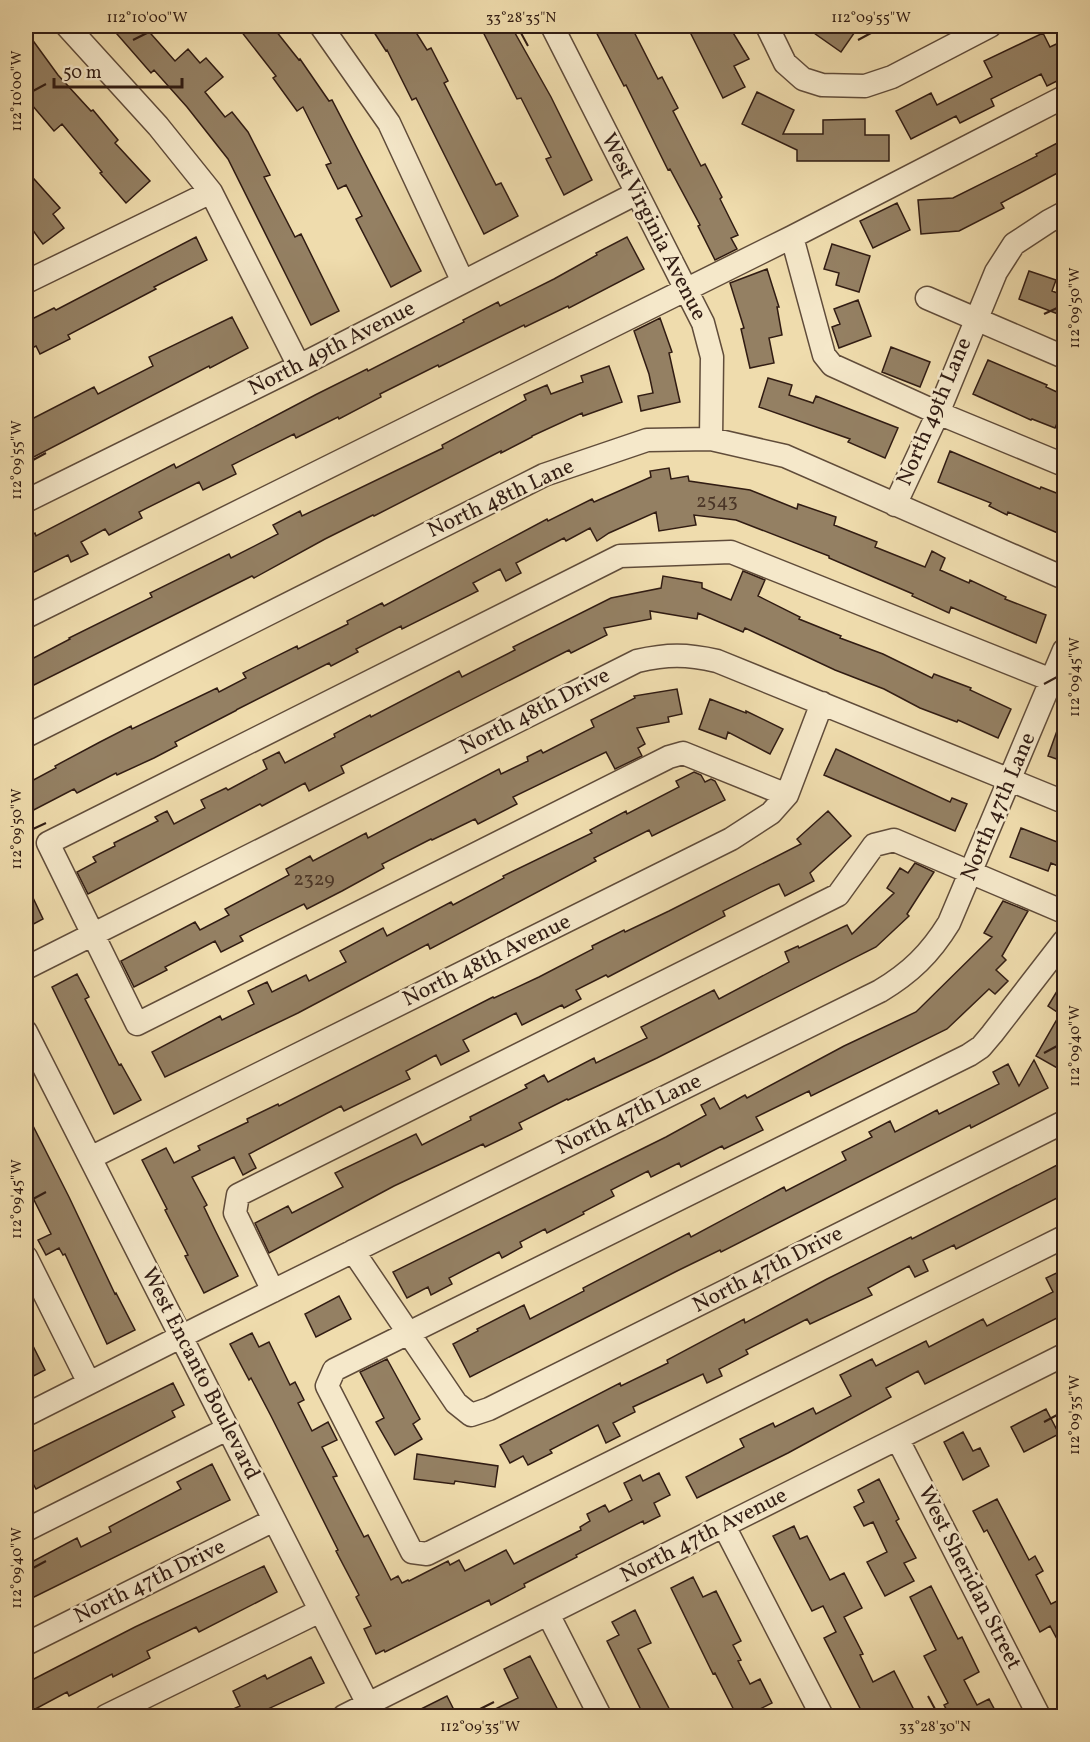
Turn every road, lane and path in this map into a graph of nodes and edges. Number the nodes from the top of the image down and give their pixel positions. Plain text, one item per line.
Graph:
1 (67, 26) edge
2 (321, 26) edge
3 (552, 26) edge
4 (767, 26) edge
5 (990, 26) edge
6 (1065, 97) edge
7 (211, 192) junction
8 (637, 193) junction
9 (1065, 213) edge
10 (792, 237) junction
11 (27, 280) edge
12 (463, 282) junction
13 (686, 288) junction
14 (927, 298) dead end
15 (975, 318) junction
16 (1065, 357) edge
17 (299, 366) junction
18 (938, 413) junction
19 (711, 440) junction
20 (1065, 465) edge
21 (26, 501) edge
22 (895, 505) junction
23 (1065, 578) edge
24 (26, 617) edge
25 (1065, 650) edge
26 (1059, 682) edge
27 (822, 704) junction
28 (26, 736) edge
29 (1011, 780) junction
30 (787, 795) junction
31 (1065, 802) edge
32 (971, 872) junction
33 (1065, 912) edge
34 (94, 935) junction
35 (1065, 941) edge
36 (26, 968) edge
37 (26, 1032) edge
38 (1065, 1122) edge
39 (90, 1158) junction
40 (1065, 1237) edge
41 (353, 1251) junction
42 (26, 1257) edge
43 (273, 1291) junction
44 (408, 1333) junction
45 (180, 1337) junction
46 (1065, 1355) edge
47 (89, 1383) junction
48 (26, 1415) edge
49 (227, 1429) junction
50 (898, 1440) junction
51 (274, 1520) junction
52 (724, 1526) junction
53 (26, 1530) edge
54 (320, 1611) junction
55 (548, 1614) junction
56 (26, 1644) edge
57 (371, 1710) edge
58 (106, 1716) edge
59 (344, 1716) edge
60 (600, 1716) edge
61 (822, 1716) edge
62 (1039, 1716) edge

1 - 7 street
2 - 12 street
3 - 8 street, West Virginia Avenue
4 - 5 street
6 - 10 street
7 - 11 street
7 - 17 street
8 - 12 street, North 49th Avenue
8 - 13 street, West Virginia Avenue
9 - 15 street, North 49th Lane
10 - 13 street
10 - 18 street
12 - 17 street, North 49th Avenue
13 - 19 street, West Virginia Avenue
13 - 24 street
14 - 15 street, North 49th Lane
15 - 16 street
15 - 18 street, North 49th Lane
17 - 21 street, North 49th Avenue
18 - 20 street
18 - 22 street, North 49th Lane
19 - 22 street, North 48th Lane
19 - 28 street, North 48th Lane
22 - 23 street, North 48th Lane
25 - 26 street, North 47th Lane
26 - 29 street, North 47th Lane
26 - 34 street
27 - 29 street, North 48th Drive
27 - 30 street, North 48th Avenue
27 - 34 street, North 48th Drive
29 - 31 street, North 48th Drive
29 - 32 street, North 47th Lane
30 - 34 street
30 - 39 street, North 48th Avenue
32 - 33 street
32 - 41 street, North 47th Lane
32 - 43 street
34 - 36 street, North 48th Drive
35 - 44 street
37 - 39 street, West Encanto Boulevard
38 - 44 street, North 47th Drive
39 - 45 street, West Encanto Boulevard
40 - 44 street
41 - 43 street, North 47th Lane
41 - 44 street
42 - 47 street
43 - 45 street, North 47th Lane
45 - 47 street, North 47th Lane
45 - 49 street, West Encanto Boulevard
46 - 50 street, North 47th Avenue
47 - 48 street, North 47th Lane
49 - 51 street, West Encanto Boulevard
49 - 53 street
50 - 52 street, North 47th Avenue
50 - 62 street, West Sheridan Street
51 - 54 street, West Encanto Boulevard
51 - 56 street, North 47th Drive
52 - 55 street, North 47th Avenue
52 - 61 street
54 - 57 street, West Encanto Boulevard
54 - 58 street
55 - 57 street, North 47th Avenue
55 - 60 street
57 - 59 street, North 47th Avenue

